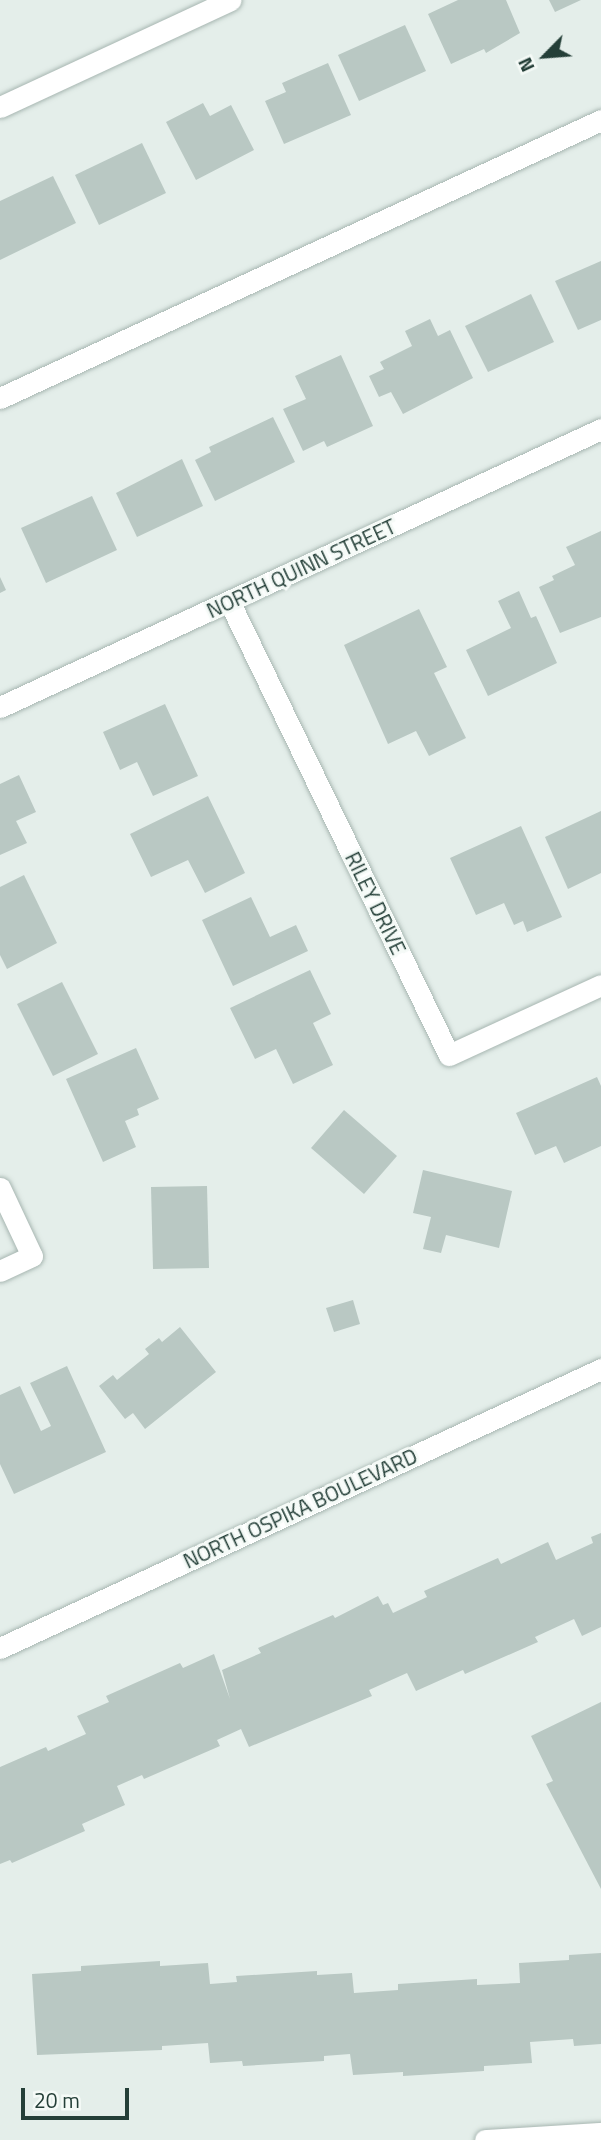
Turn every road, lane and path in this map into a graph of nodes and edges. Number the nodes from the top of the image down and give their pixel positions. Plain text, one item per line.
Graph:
1 (230, 0) edge
2 (0, 107) edge
3 (601, 120) edge
4 (0, 398) edge
5 (601, 429) edge
6 (229, 601) junction
7 (0, 707) edge
8 (601, 985) edge
9 (0, 1188) edge
10 (0, 1271) edge
11 (601, 1369) edge
12 (0, 1648) edge
13 (601, 2133) edge
14 (485, 2140) edge

1 - 2 street
3 - 4 street
5 - 6 street, NORTH QUINN STREET
6 - 7 street, NORTH QUINN STREET
6 - 8 street, RILEY DRIVE
9 - 10 street
11 - 12 street, NORTH OSPIKA BOULEVARD
13 - 14 street

